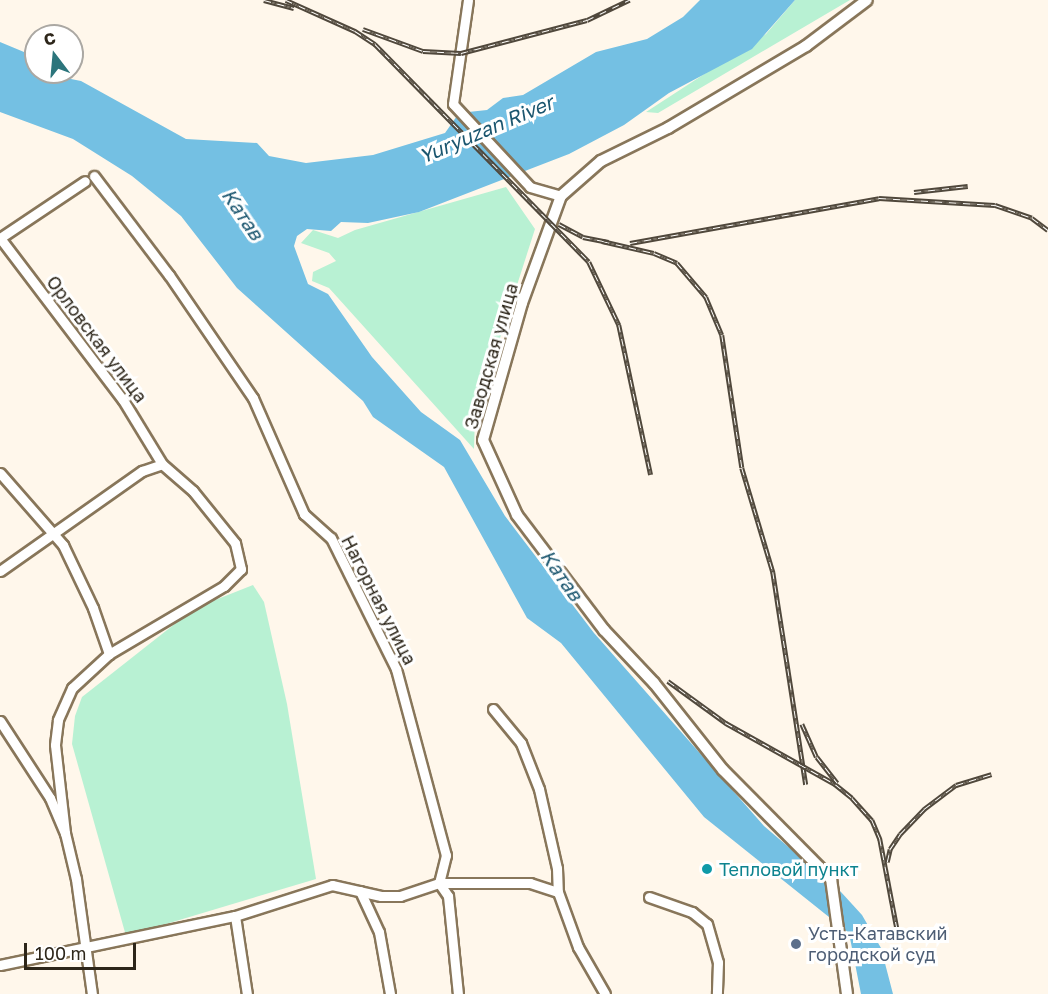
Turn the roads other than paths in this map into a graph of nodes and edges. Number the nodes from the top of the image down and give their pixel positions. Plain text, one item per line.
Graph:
1 (468, 0) edge
2 (867, 0) edge
3 (561, 196) junction
4 (0, 238) edge
5 (162, 464) junction
6 (0, 473) edge
7 (56, 533) junction
8 (0, 571) edge
9 (109, 654) junction
10 (493, 709) dead end
11 (0, 721) edge
12 (65, 833) junction
13 (439, 883) junction
14 (360, 891) junction
15 (558, 892) junction
16 (649, 897) dead end
17 (235, 915) junction
18 (85, 949) junction
19 (0, 965) edge
20 (92, 994) edge
21 (247, 994) edge
22 (390, 994) edge
23 (458, 994) edge
24 (605, 994) edge
25 (717, 994) edge
26 (847, 994) edge

1 - 3 street
2 - 3 street, Заводская улица
3 - 26 street, Заводская улица
4 - 5 street, Орловская улица
4 - 13 street, Нагорная улица
5 - 7 street
5 - 9 street, Орловская улица
6 - 7 street
7 - 8 street
7 - 9 street
9 - 12 street
10 - 15 street
11 - 12 street
12 - 18 street
13 - 14 street
13 - 15 street
13 - 23 street
14 - 17 street
14 - 22 street
15 - 24 street
16 - 25 street
17 - 18 street
17 - 21 street
18 - 19 street
18 - 20 street

